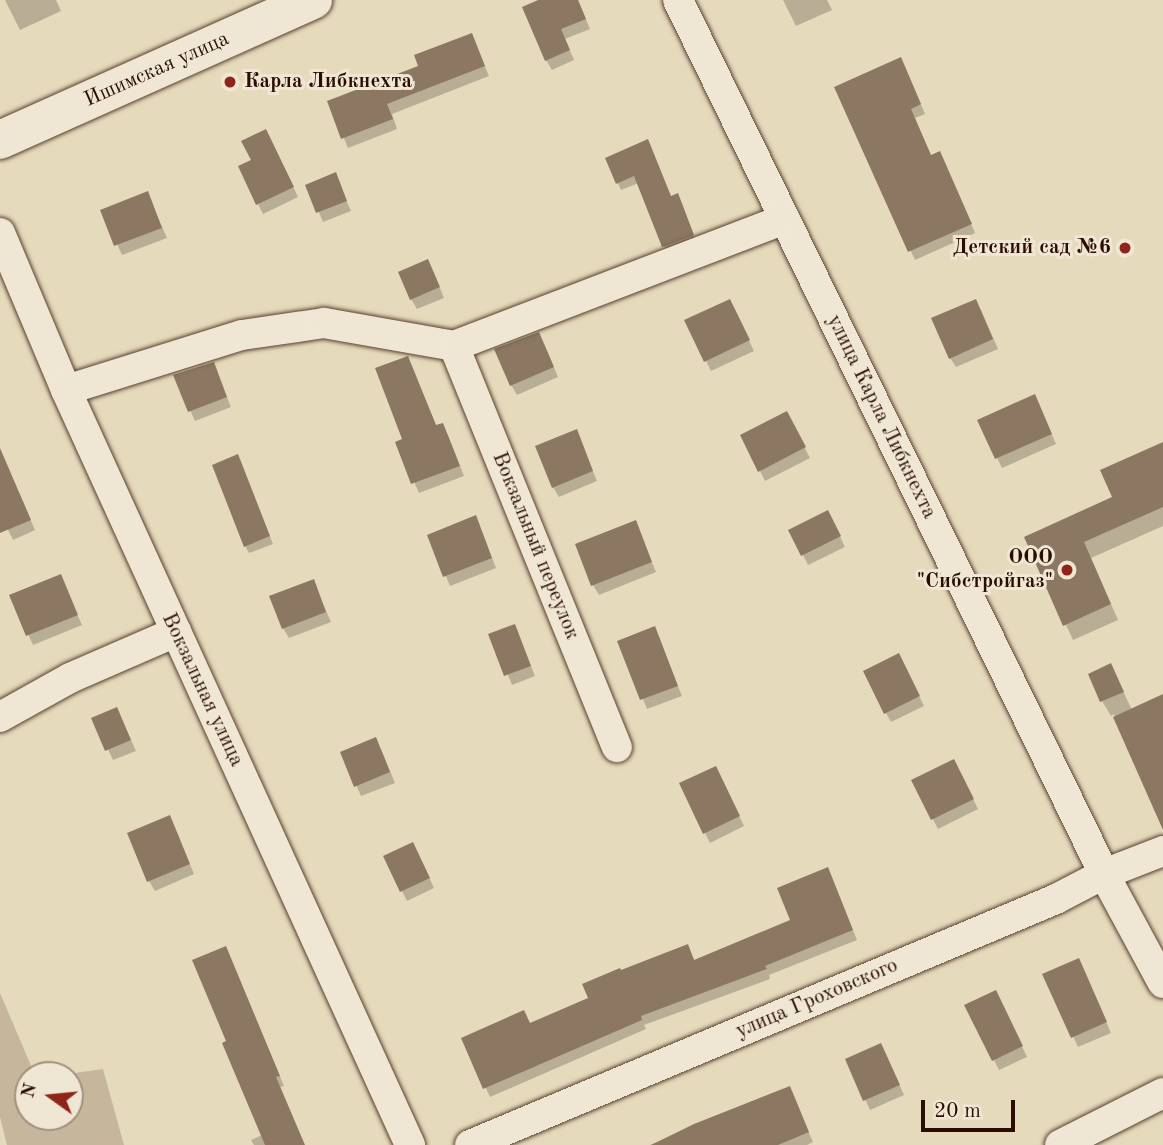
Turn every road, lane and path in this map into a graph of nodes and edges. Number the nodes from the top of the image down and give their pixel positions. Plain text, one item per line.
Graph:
1 (313, 0) edge
2 (678, 0) edge
3 (0, 140) edge
4 (784, 219) junction
5 (0, 233) edge
6 (454, 346) junction
7 (66, 390) junction
8 (176, 632) junction
9 (0, 716) edge
10 (617, 747) dead end
11 (1163, 851) edge
12 (1104, 874) junction
13 (1163, 983) edge
14 (1163, 1093) edge
15 (410, 1145) edge
16 (470, 1145) edge
17 (1060, 1145) edge

1 - 3 main road, Ишимская улица
2 - 4 street, улица Карла Либкнехта
4 - 6 street
4 - 12 street, улица Карла Либкнехта
5 - 7 street, Вокзальная улица
6 - 7 street
6 - 10 street, Вокзальный переулок
7 - 8 street, Вокзальная улица
8 - 9 street
8 - 15 street, Вокзальная улица
11 - 12 street, улица Гроховского
12 - 13 street, улица Карла Либкнехта
12 - 16 street, улица Гроховского
14 - 17 street

